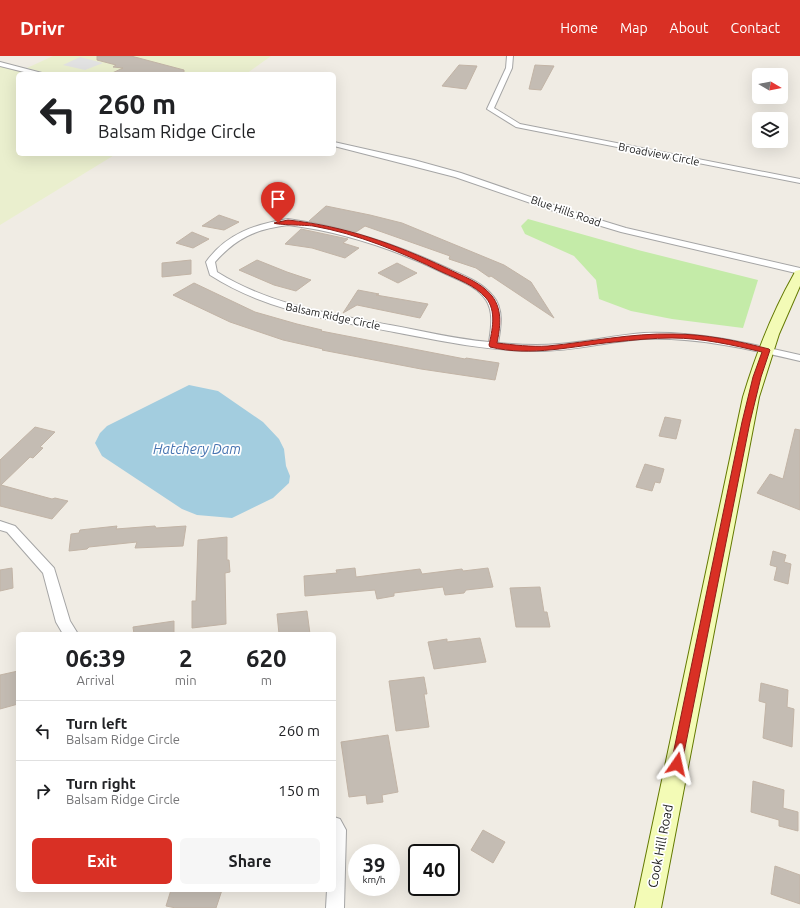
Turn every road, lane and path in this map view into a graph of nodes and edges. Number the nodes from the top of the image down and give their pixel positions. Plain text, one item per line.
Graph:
1 (510, 56) edge
2 (0, 64) edge
3 (32, 72) edge
4 (336, 144) edge
5 (800, 181) edge
6 (800, 271) edge
7 (800, 274) edge
8 (493, 345) junction
9 (766, 350) junction
10 (800, 358) edge
11 (0, 525) edge
12 (69, 632) edge
13 (336, 828) edge
14 (336, 882) edge
15 (336, 892) edge
16 (335, 908) edge
17 (648, 908) edge

1 - 5 street, Broadview Circle
2 - 3 street
4 - 6 street, Blue Hills Road
7 - 9 street, Cook Hill Road
8 - 8 street, Balsam Ridge Circle
8 - 9 street, Balsam Ridge Circle
9 - 10 street, Balsam Ridge Circle
9 - 17 street, Cook Hill Road
11 - 12 street
13 - 14 street
15 - 16 street

